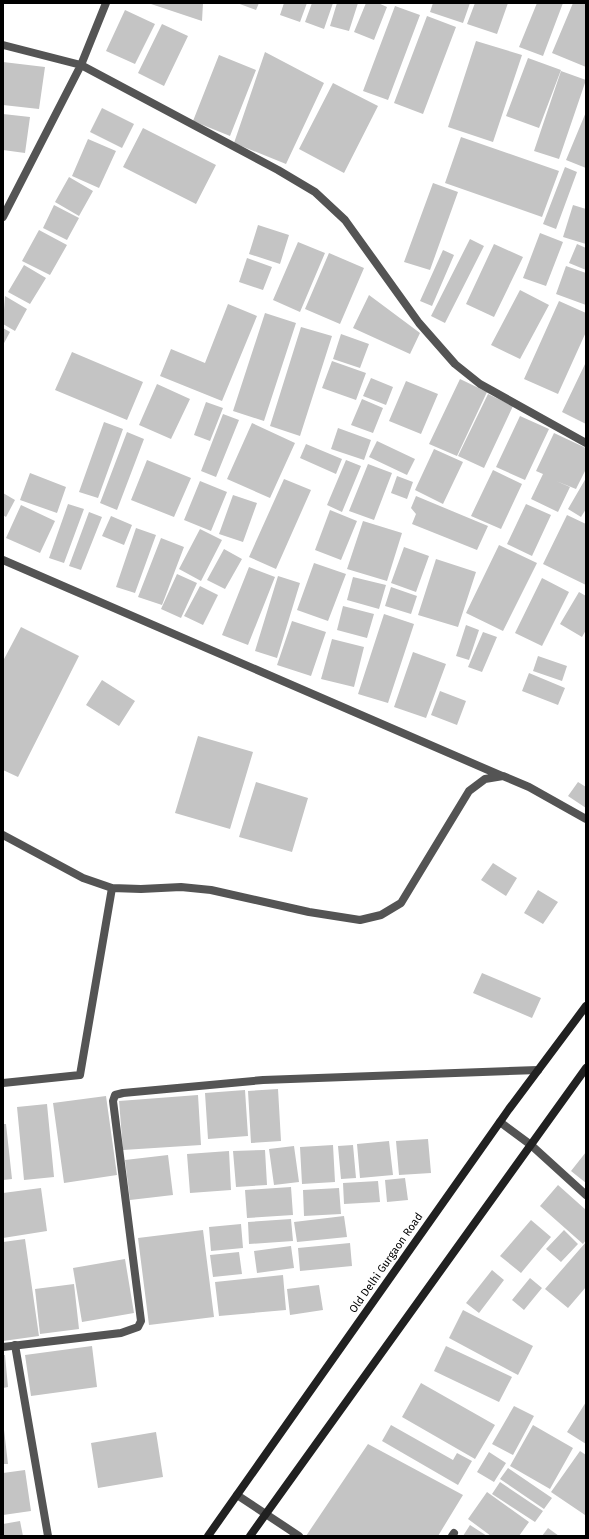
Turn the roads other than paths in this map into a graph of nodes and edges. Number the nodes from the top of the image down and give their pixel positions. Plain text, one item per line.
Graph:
1 (106, 3) edge
2 (3, 45) edge
3 (81, 65) junction
4 (3, 217) edge
5 (586, 443) edge
6 (3, 560) edge
7 (503, 776) junction
8 (586, 819) edge
9 (3, 835) edge
10 (112, 888) junction
11 (586, 1006) edge
12 (586, 1068) edge
13 (538, 1070) junction
14 (3, 1083) edge
15 (500, 1122) junction
16 (531, 1145) junction
17 (586, 1195) edge
18 (15, 1345) junction
19 (3, 1347) edge
20 (237, 1495) junction
21 (265, 1514) junction
22 (48, 1536) edge
23 (208, 1536) edge
24 (250, 1536) edge
25 (299, 1536) edge

1 - 3 street
2 - 3 street
3 - 4 street
3 - 5 street
6 - 7 street
7 - 8 street
7 - 10 street
9 - 10 street
10 - 14 street
11 - 13 main road, Old Delhi Gurgaon Road
12 - 16 main road
13 - 15 main road, Old Delhi Gurgaon Road
13 - 18 street
15 - 16 street
15 - 20 main road, Old Delhi Gurgaon Road
16 - 17 street
16 - 21 main road
18 - 19 street
18 - 22 street
20 - 21 street
20 - 23 main road, Old Delhi Gurgaon Road
21 - 24 main road
21 - 25 street

